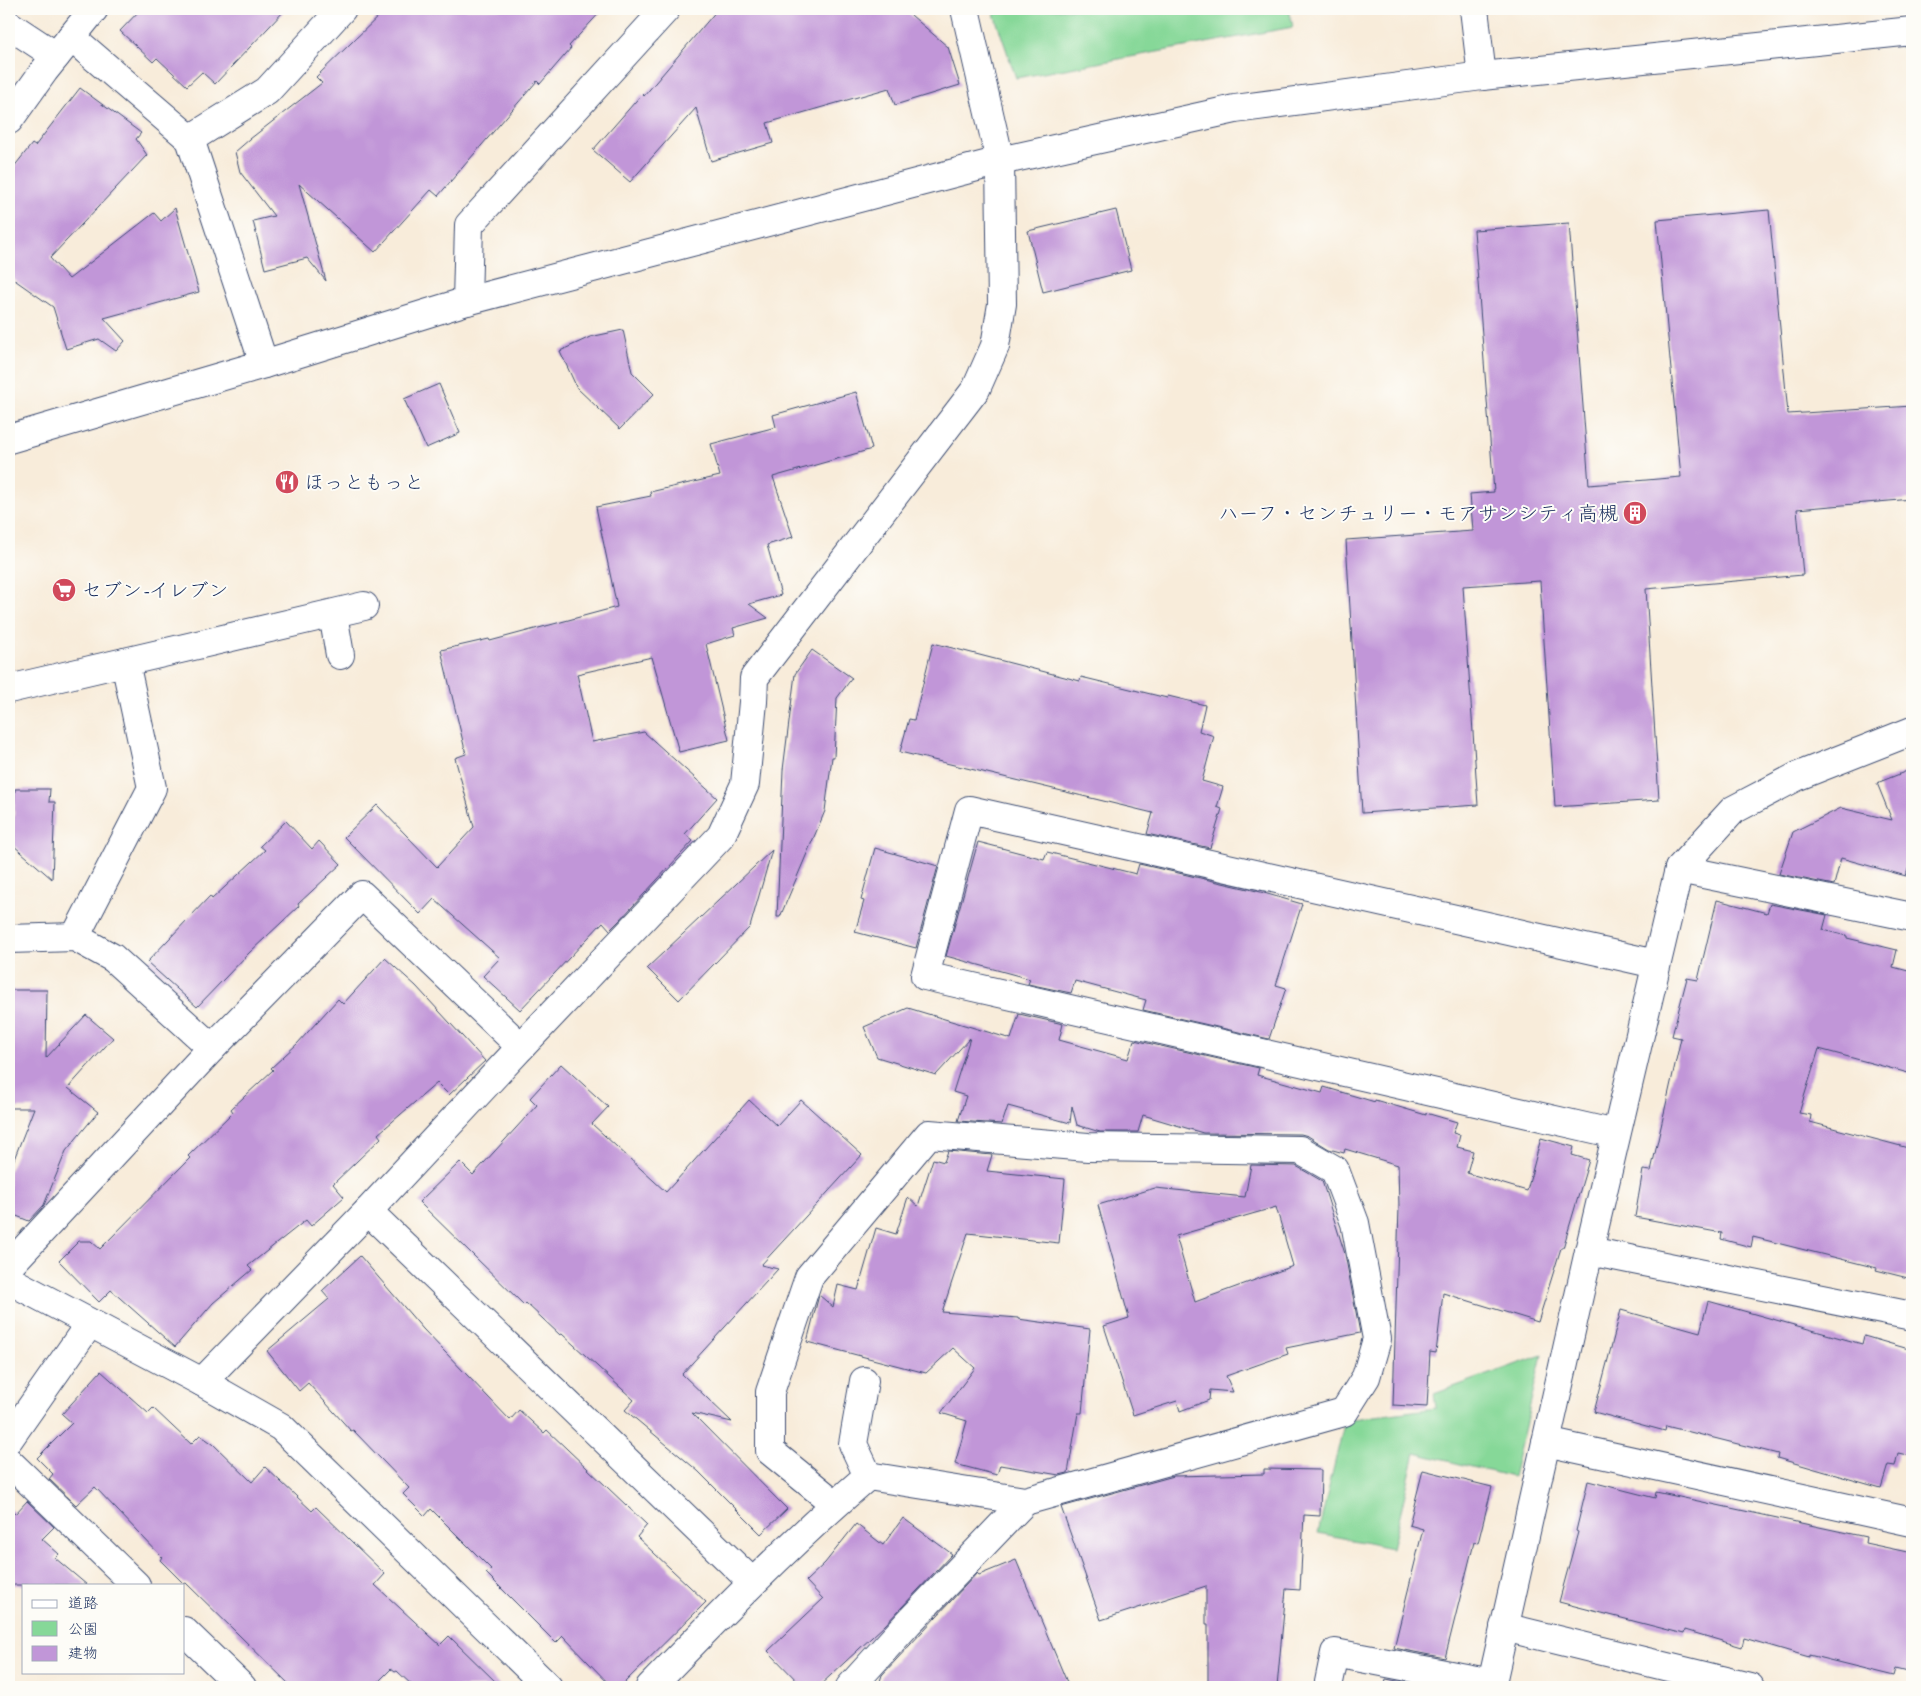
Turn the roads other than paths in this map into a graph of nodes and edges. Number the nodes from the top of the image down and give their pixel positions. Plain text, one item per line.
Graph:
1 (94, 9) edge
2 (342, 9) edge
3 (666, 9) edge
4 (965, 9) edge
5 (1474, 9) edge
6 (9, 25) edge
7 (1912, 31) edge
8 (63, 46) junction
9 (1482, 76) junction
10 (9, 120) edge
11 (190, 139) junction
12 (1000, 161) junction
13 (467, 301) junction
14 (264, 364) junction
15 (9, 439) edge
16 (364, 606) dead end
17 (333, 614) junction
18 (340, 655) dead end
19 (125, 662) junction
20 (9, 689) edge
21 (1912, 731) edge
22 (1678, 869) junction
23 (1912, 917) edge
24 (76, 936) junction
25 (9, 939) edge
26 (1656, 964) junction
27 (521, 1047) junction
28 (212, 1048) junction
29 (1616, 1134) junction
30 (368, 1212) junction
31 (1589, 1251) junction
32 (9, 1266) edge
33 (9, 1280) edge
34 (1912, 1316) edge
35 (90, 1323) junction
36 (864, 1381) dead end
37 (202, 1382) junction
38 (9, 1439) edge
39 (1546, 1442) junction
40 (9, 1462) edge
41 (868, 1476) junction
42 (1025, 1501) junction
43 (835, 1504) junction
44 (1912, 1522) edge
45 (752, 1582) junction
46 (135, 1584) edge
47 (1504, 1627) junction
48 (185, 1632) edge
49 (1492, 1685) edge
50 (242, 1687) edge
51 (548, 1687) edge
52 (650, 1687) edge
53 (850, 1687) edge
54 (1328, 1687) edge
55 (1750, 1687) edge

1 - 8 street
2 - 11 street
3 - 13 street
4 - 12 street
5 - 9 street
6 - 8 street
7 - 9 street
8 - 10 street
8 - 11 street
9 - 12 street
11 - 14 street
12 - 13 street
12 - 27 street
13 - 14 street
14 - 15 street
16 - 17 street
17 - 18 street
17 - 19 street
19 - 20 street
19 - 24 street
21 - 22 street
22 - 23 street
22 - 26 street
24 - 25 street
24 - 28 street
26 - 29 street
26 - 29 street
27 - 28 street
27 - 30 street
28 - 32 street
29 - 31 street
30 - 37 street
30 - 45 street
31 - 34 street
31 - 39 street
33 - 35 street
35 - 37 street
35 - 38 street
36 - 41 street
37 - 51 street
39 - 44 street
39 - 47 street
40 - 46 street
41 - 42 street
41 - 43 street
42 - 43 street
42 - 53 street
43 - 45 street
45 - 52 street
47 - 49 street
47 - 55 street
48 - 50 street
49 - 54 street

